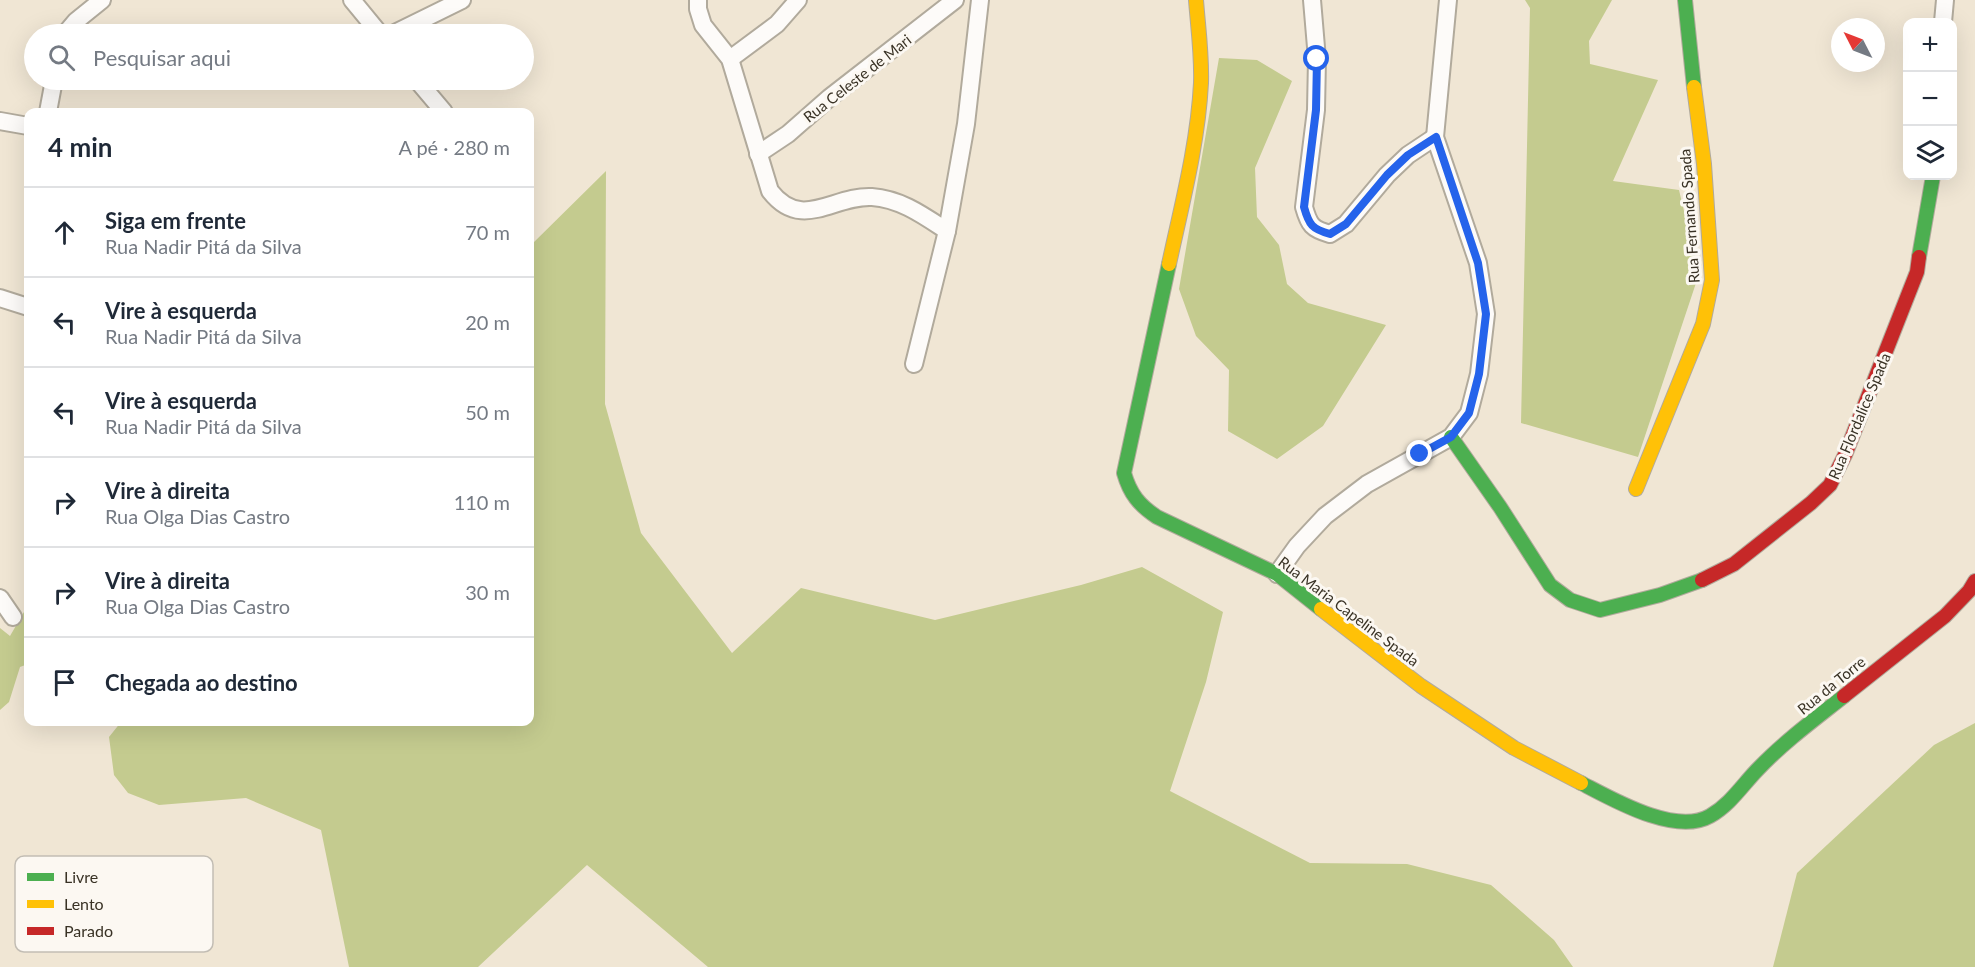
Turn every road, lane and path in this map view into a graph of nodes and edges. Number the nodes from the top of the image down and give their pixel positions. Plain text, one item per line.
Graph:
1 (102, 0) edge
2 (352, 0) edge
3 (462, 0) edge
4 (698, 0) edge
5 (798, 0) edge
6 (955, 0) edge
7 (980, 0) edge
8 (1196, 0) edge
9 (1312, 0) edge
10 (1448, 0) edge
11 (1685, 0) edge
12 (1945, 0) edge
13 (1943, 18) edge
14 (73, 24) edge
15 (372, 24) edge
16 (413, 24) edge
17 (730, 59) junction
18 (52, 90) edge
19 (425, 90) edge
20 (49, 108) edge
21 (441, 108) edge
22 (0, 121) edge
23 (24, 125) edge
24 (1436, 137) junction
25 (758, 154) junction
26 (1932, 180) edge
27 (947, 231) junction
28 (0, 298) edge
29 (24, 306) edge
30 (914, 364) dead end
31 (1451, 437) junction
32 (1636, 489) dead end
33 (1277, 574) junction
34 (1975, 581) edge
35 (0, 598) edge
36 (14, 617) dead end
37 (1708, 817) joint

1 - 14 street
2 - 15 street
3 - 16 street
4 - 17 street
5 - 17 street
6 - 25 street, Rua Celeste de Mari
7 - 27 street
8 - 33 street, Rua Maria Capeline Spada
9 - 24 street
10 - 24 street
11 - 32 street, Rua Fernando Spada
12 - 13 street
17 - 25 street
18 - 20 street
19 - 21 street
22 - 23 street
24 - 31 street
25 - 27 street
26 - 31 street, Rua Flordalice Spada
27 - 30 street
28 - 29 street
31 - 33 street
33 - 37 street, Rua Maria Capeline Spada
34 - 37 street, Rua da Torre
35 - 36 street

